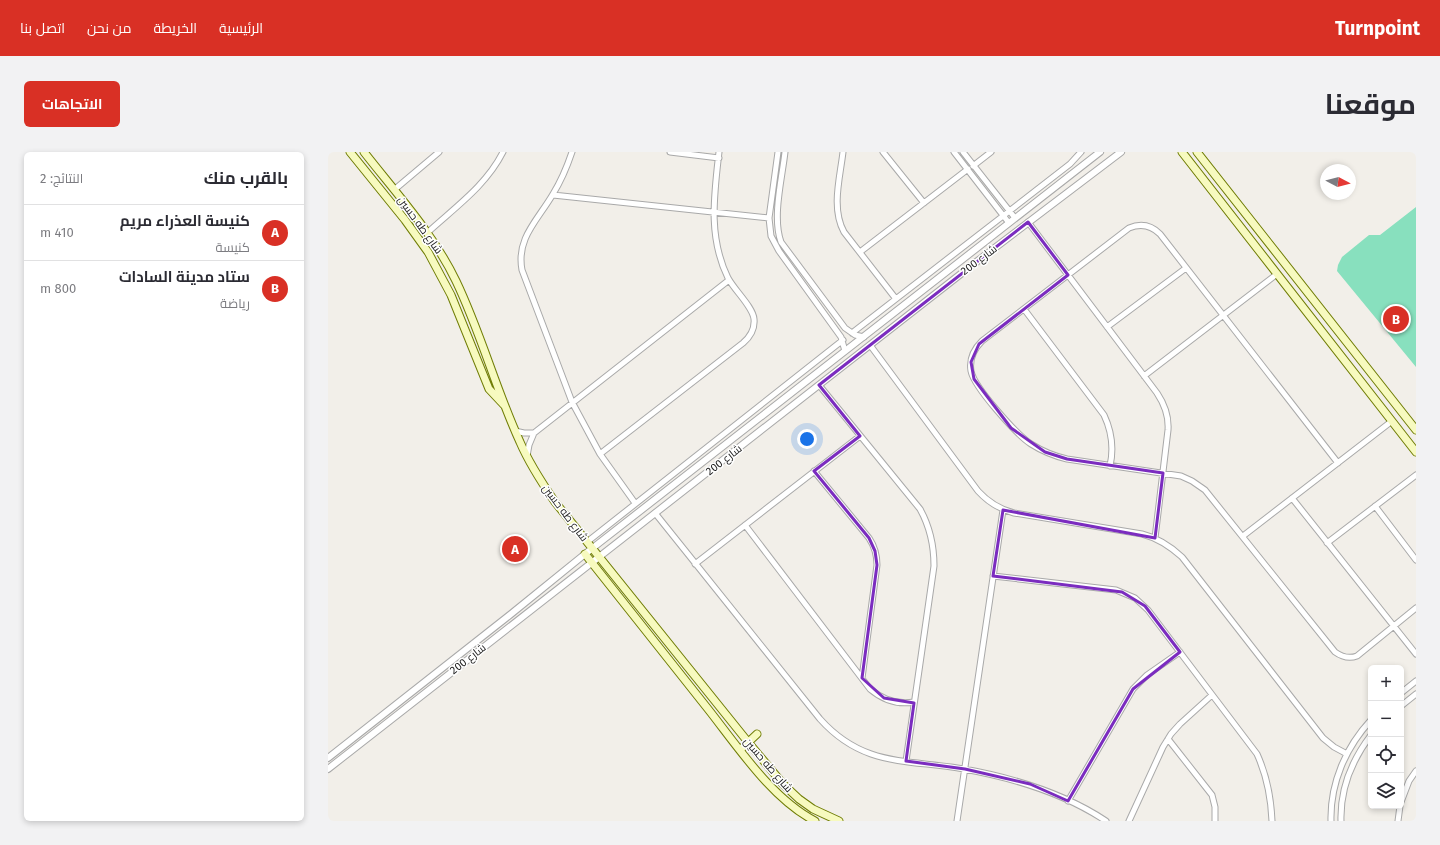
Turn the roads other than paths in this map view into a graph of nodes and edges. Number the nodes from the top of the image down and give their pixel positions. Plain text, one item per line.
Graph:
1 (350, 152) edge
2 (364, 152) edge
3 (439, 152) edge
4 (503, 152) edge
5 (572, 152) edge
6 (670, 152) edge
7 (719, 152) edge
8 (778, 152) edge
9 (785, 152) edge
10 (843, 152) edge
11 (884, 152) edge
12 (954, 152) edge
13 (963, 152) edge
14 (992, 152) edge
15 (1081, 152) edge
16 (1100, 152) edge
17 (1121, 152) edge
18 (1182, 152) edge
19 (1197, 152) edge
20 (719, 158) junction
21 (974, 166) junction
22 (968, 169) junction
23 (394, 190) junction
24 (553, 195) junction
25 (924, 203) junction
26 (714, 212) junction
27 (1009, 212) junction
28 (1004, 216) junction
29 (769, 218) junction
30 (1015, 218) junction
31 (1028, 222) junction
32 (1009, 223) junction
33 (427, 233) junction
34 (860, 252) junction
35 (1186, 268) junction
36 (1277, 274) junction
37 (1068, 275) junction
38 (729, 280) junction
39 (896, 299) junction
40 (1024, 309) junction
41 (1223, 315) junction
42 (1107, 327) junction
43 (852, 333) junction
44 (864, 337) junction
45 (843, 340) junction
46 (870, 345) junction
47 (846, 351) junction
48 (1144, 376) junction
49 (819, 385) junction
50 (572, 402) junction
51 (506, 406) junction
52 (1392, 421) junction
53 (1416, 430) edge
54 (515, 431) junction
55 (534, 432) junction
56 (860, 436) junction
57 (1416, 452) edge
58 (600, 454) junction
59 (527, 458) junction
60 (1338, 463) junction
61 (1110, 466) junction
62 (814, 471) junction
63 (1163, 473) junction
64 (1416, 475) edge
65 (1292, 498) junction
66 (635, 504) junction
67 (1375, 506) junction
68 (1003, 510) junction
69 (655, 513) junction
70 (745, 525) junction
71 (1243, 536) junction
72 (1155, 538) junction
73 (587, 542) junction
74 (1327, 543) junction
75 (592, 549) junction
76 (585, 554) junction
77 (599, 557) junction
78 (1416, 560) edge
79 (592, 563) junction
80 (695, 564) junction
81 (993, 576) junction
82 (1416, 608) edge
83 (1394, 626) junction
84 (1180, 652) junction
85 (1416, 654) edge
86 (862, 678) junction
87 (1416, 681) edge
88 (1404, 691) edge
89 (1416, 694) edge
90 (1212, 695) junction
91 (914, 702) junction
92 (1404, 704) edge
93 (1368, 724) edge
94 (757, 734) dead end
95 (1369, 737) edge
96 (1168, 739) junction
97 (748, 742) junction
98 (740, 750) junction
99 (1347, 754) junction
100 (328, 758) edge
101 (906, 761) junction
102 (328, 769) edge
103 (965, 769) junction
104 (1416, 771) edge
105 (1404, 794) edge
106 (1068, 800) junction
107 (1400, 809) edge
108 (815, 821) edge
109 (839, 821) edge
110 (957, 821) edge
111 (1106, 821) edge
112 (1129, 821) edge
113 (1215, 821) edge
114 (1272, 821) edge
115 (1331, 821) edge
116 (1341, 821) edge
117 (1398, 821) edge

1 - 51 main road, شارع طه حسين
2 - 23 main road, شارع طه حسين
3 - 23 street
4 - 33 street
5 - 24 street
6 - 20 street
7 - 20 street
8 - 29 street
9 - 43 street
10 - 34 street
11 - 25 street
12 - 22 street
13 - 21 street
14 - 21 street
15 - 27 street
16 - 30 street, شارع 200
17 - 31 street, شارع 200
18 - 36 main road
19 - 53 main road
20 - 26 street
21 - 27 street
22 - 25 street
22 - 28 street
23 - 33 main road, شارع طه حسين
24 - 26 street
24 - 50 street
25 - 34 street
26 - 29 street
26 - 38 street
27 - 28 street
27 - 30 street
28 - 32 street
28 - 39 street
29 - 45 street
30 - 32 street, شارع 200
31 - 37 street
31 - 46 street, شارع 200
32 - 44 street, شارع 200
33 - 51 main road, شارع طه حسين
34 - 39 street
35 - 37 street
35 - 41 street
35 - 42 street
36 - 41 street
36 - 52 main road
37 - 40 street
37 - 42 street
38 - 50 street
38 - 58 street
39 - 43 street
40 - 61 street
40 - 61 street
41 - 48 street
41 - 60 street
42 - 48 street
43 - 44 street
44 - 47 street, شارع 200
45 - 47 street
45 - 66 street
46 - 49 street, شارع 200
46 - 68 street
47 - 75 street, شارع 200
48 - 63 street
49 - 56 street
49 - 69 street, شارع 200
50 - 55 street
50 - 58 street
51 - 54 main road, شارع طه حسين
52 - 57 main road
52 - 60 street
54 - 55 street
54 - 59 main road, شارع طه حسين
55 - 59 street
56 - 62 street
56 - 91 street
58 - 66 street
59 - 73 main road, شارع طه حسين
60 - 65 street
61 - 63 street
62 - 70 street
62 - 86 street
63 - 71 street
63 - 72 street
64 - 67 street
65 - 71 street
65 - 74 street
66 - 73 street
67 - 74 street
67 - 78 street
68 - 72 street
68 - 81 street
69 - 77 street, شارع 200
69 - 80 street
70 - 80 street
70 - 86 street
71 - 83 street
72 - 99 street
73 - 75 main road, شارع طه حسين
74 - 83 street
75 - 76 street, شارع 200
75 - 77 main road, شارع طه حسين
76 - 79 main road, شارع طه حسين
76 - 100 street, شارع 200
77 - 79 street, شارع 200
77 - 97 main road, شارع طه حسين
79 - 98 main road, شارع طه حسين
79 - 102 street, شارع 200
80 - 101 street
81 - 84 street
81 - 103 street
82 - 83 street
83 - 85 street
84 - 90 street
84 - 106 street
86 - 91 street
87 - 88 street
89 - 92 street
90 - 96 street
90 - 114 street
91 - 101 street
93 - 99 street
94 - 97 main road
95 - 116 street
96 - 112 street
96 - 113 street
97 - 98 main road
97 - 109 main road, شارع طه حسين
98 - 108 main road, شارع طه حسين
99 - 115 street
101 - 103 street
103 - 106 street
103 - 110 street
104 - 105 street
106 - 111 street
107 - 117 street

